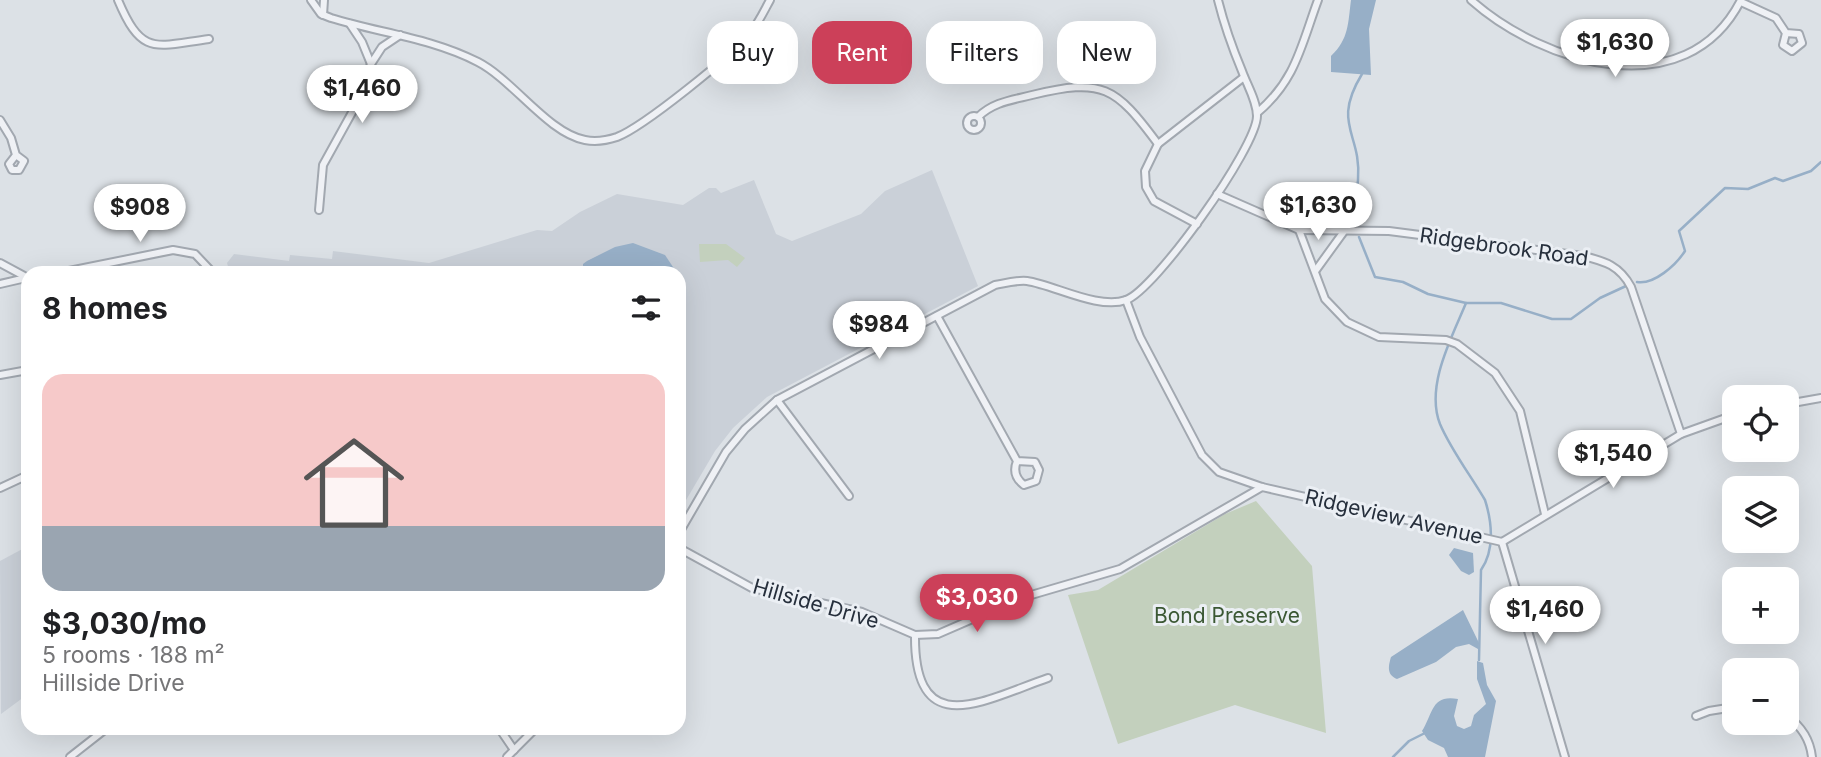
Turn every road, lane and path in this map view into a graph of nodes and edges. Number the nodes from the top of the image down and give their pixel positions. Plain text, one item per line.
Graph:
1 (118, 0) edge
2 (311, 0) edge
3 (324, 0) edge
4 (770, 0) edge
5 (1218, 0) edge
6 (1318, 0) edge
7 (1471, 0) edge
8 (1741, 1) edge
9 (323, 15) junction
10 (350, 24) junction
11 (1786, 33) dead end
12 (400, 35) junction
13 (209, 39) dead end
14 (371, 64) junction
15 (1244, 77) junction
16 (1257, 113) junction
17 (978, 117) dead end
18 (0, 120) edge
19 (1158, 144) junction
20 (16, 155) dead end
21 (1217, 194) junction
22 (319, 211) dead end
23 (1197, 224) junction
24 (1299, 230) junction
25 (1345, 230) junction
26 (0, 263) edge
27 (94, 266) edge
28 (207, 266) edge
29 (1316, 270) junction
30 (21, 274) edge
31 (21, 279) edge
32 (0, 284) edge
33 (1126, 300) junction
34 (937, 316) junction
35 (21, 371) edge
36 (0, 375) edge
37 (1821, 398) edge
38 (777, 400) junction
39 (1799, 402) edge
40 (1722, 419) edge
41 (1681, 434) junction
42 (1017, 461) junction
43 (21, 478) edge
44 (1262, 487) junction
45 (0, 488) edge
46 (849, 496) dead end
47 (1545, 514) junction
48 (686, 521) edge
49 (1498, 541) junction
50 (686, 552) edge
51 (915, 635) junction
52 (1048, 678) dead end
53 (1722, 709) edge
54 (1696, 716) dead end
55 (1799, 725) edge
56 (98, 735) edge
57 (504, 735) edge
58 (529, 735) edge
59 (514, 750) junction
60 (69, 757) edge
61 (507, 757) edge
62 (1565, 757) edge
63 (1812, 757) edge

1 - 13 street
2 - 9 street
3 - 9 street
4 - 12 street
5 - 15 street
6 - 16 street
7 - 8 street
8 - 11 street
9 - 10 street
10 - 12 street
10 - 14 street
12 - 14 street
14 - 22 street
15 - 16 street
15 - 19 street
16 - 21 street
17 - 19 street
18 - 20 street
19 - 23 street
21 - 23 street
21 - 24 street, Ridgebrook Road
23 - 33 street
24 - 25 street, Ridgebrook Road
24 - 29 street
25 - 29 street
25 - 41 street, Ridgebrook Road
26 - 30 street
27 - 28 street
29 - 47 street
31 - 32 street
33 - 34 street
33 - 44 street, Ridgeview Avenue
34 - 38 street
34 - 42 street
35 - 36 street
37 - 39 street
38 - 46 street
38 - 48 street
40 - 41 street, Ridgeview Avenue
41 - 47 street, Ridgeview Avenue
42 - 42 street
43 - 45 street
44 - 49 street, Ridgeview Avenue
44 - 51 street
47 - 49 street, Ridgeview Avenue
49 - 62 street
50 - 51 street, Hillside Drive
51 - 52 street
53 - 54 street
55 - 63 street
56 - 60 street
57 - 59 street
58 - 59 street
59 - 61 street

